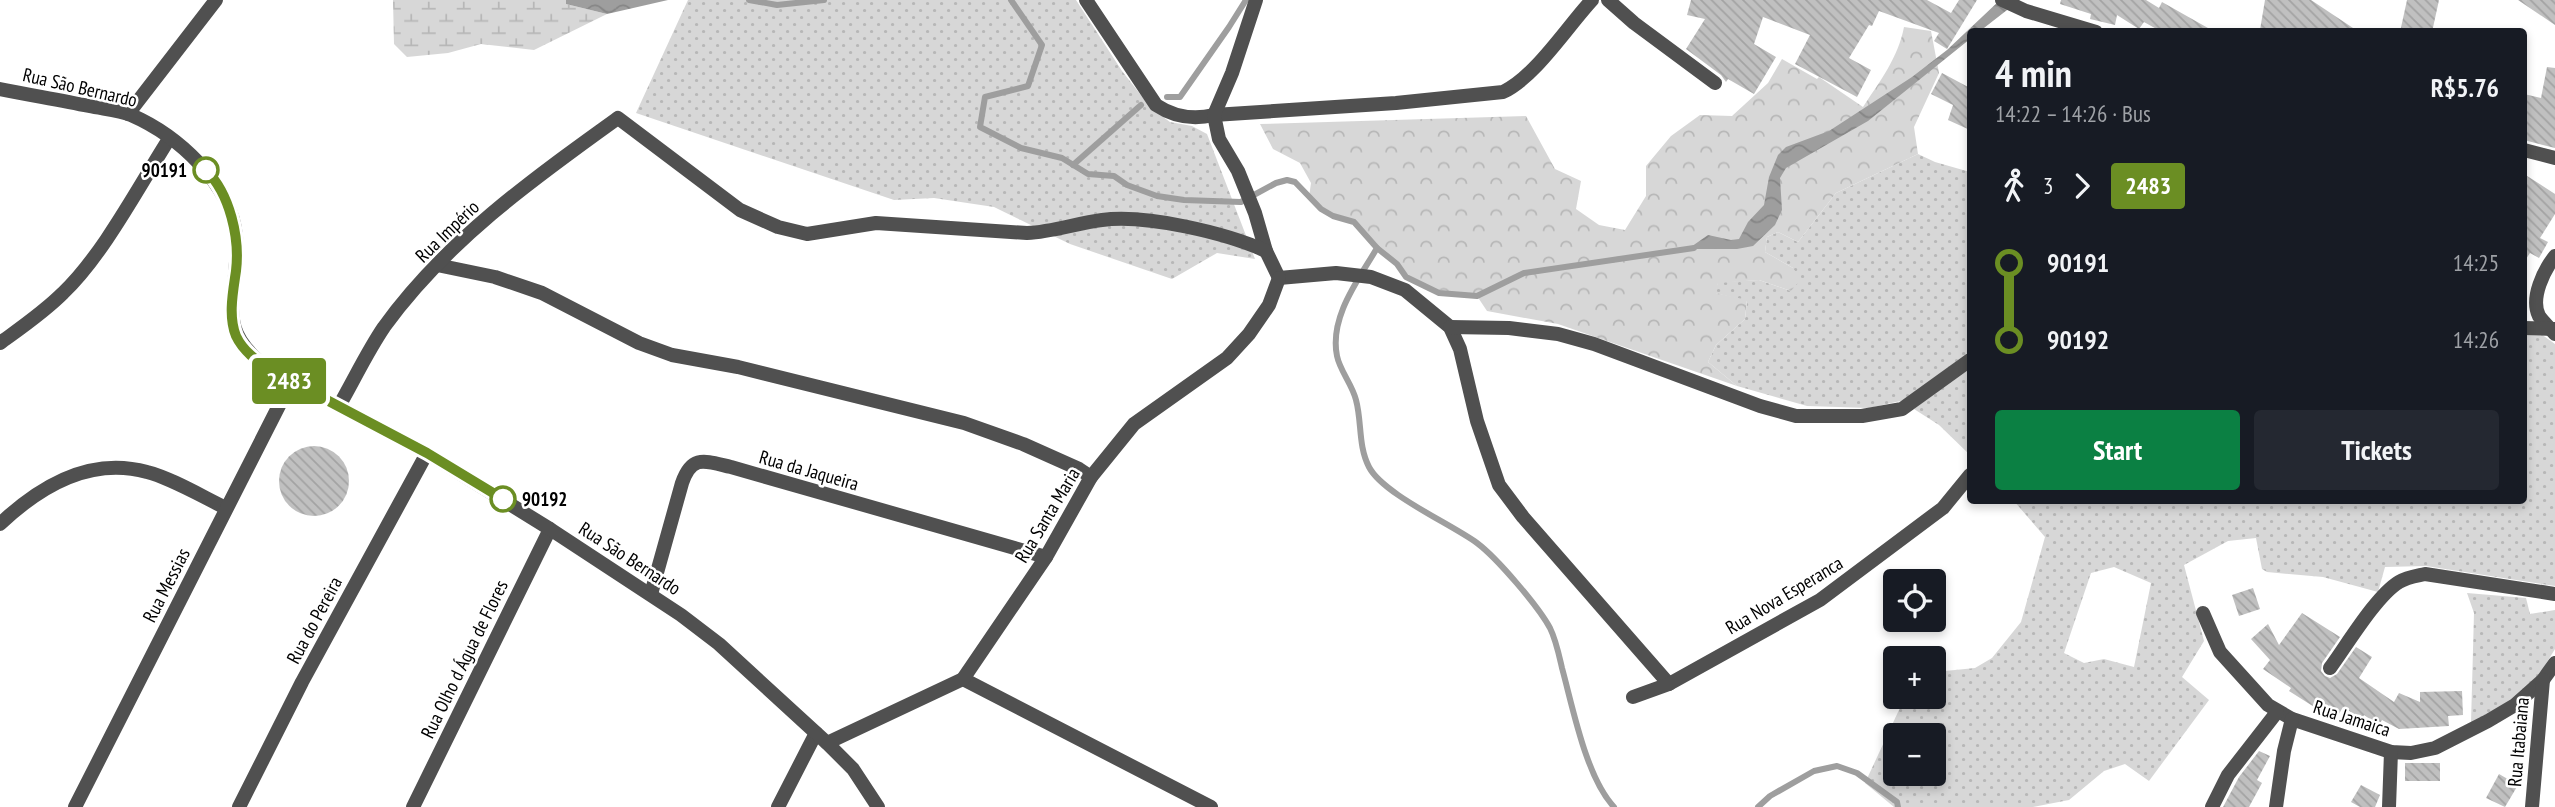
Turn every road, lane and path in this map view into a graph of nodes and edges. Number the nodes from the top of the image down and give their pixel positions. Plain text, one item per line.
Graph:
1 (216, 0) edge
2 (1086, 0) edge
3 (1256, 0) edge
4 (1608, 0) edge
5 (2001, 0) edge
6 (1589, 1) edge
7 (2083, 28) edge
8 (1715, 83) dead end
9 (0, 89) edge
10 (128, 114) junction
11 (1214, 115) junction
12 (169, 139) junction
13 (2527, 151) edge
14 (2555, 158) edge
15 (1266, 251) junction
16 (2555, 256) edge
17 (437, 265) junction
18 (1279, 278) junction
19 (1450, 327) junction
20 (2527, 328) edge
21 (2554, 331) edge
22 (0, 343) edge
23 (1967, 362) edge
24 (291, 382) junction
25 (339, 406) junction
26 (427, 453) junction
27 (1091, 477) junction
28 (1967, 478) edge
29 (226, 508) junction
30 (0, 524) edge
31 (550, 529) junction
32 (1046, 557) junction
33 (651, 594) junction
34 (2555, 594) edge
35 (2203, 613) dead end
36 (2555, 663) edge
37 (2330, 668) dead end
38 (963, 678) junction
39 (2543, 680) junction
40 (1669, 684) junction
41 (1633, 697) dead end
42 (2277, 712) junction
43 (2292, 719) junction
44 (821, 738) junction
45 (2391, 752) junction
46 (75, 807) edge
47 (239, 807) edge
48 (413, 807) edge
49 (778, 807) edge
50 (878, 807) edge
51 (1212, 807) edge
52 (2211, 807) edge
53 (2276, 807) edge
54 (2389, 807) edge
55 (2532, 807) edge

1 - 10 street
2 - 11 street
3 - 11 street
4 - 8 street
5 - 7 street
6 - 11 street
9 - 10 street, Rua São Bernardo
10 - 12 street, Rua São Bernardo
11 - 15 street
12 - 22 street
12 - 24 street, Rua São Bernardo
13 - 14 street
15 - 17 street, Rua Império
15 - 18 street
16 - 21 street
17 - 25 street, Rua Império
17 - 27 street
18 - 19 street
18 - 27 street, Rua Santa Maria
19 - 23 street
19 - 40 street
20 - 21 street
24 - 25 street, Rua São Bernardo
24 - 29 street, Rua Messias
25 - 26 street, Rua São Bernardo
26 - 31 street, Rua São Bernardo
26 - 47 street, Rua do Pereira
27 - 32 street, Rua Santa Maria
28 - 40 street, Rua Nova Esperanca
29 - 30 street
29 - 46 street, Rua Messias
31 - 33 street, Rua São Bernardo
31 - 48 street, Rua Olho d Água de Flores
32 - 33 street, Rua da Jaqueira
32 - 38 street, Rua Santa Maria
33 - 44 street, Rua São Bernardo
34 - 37 street
35 - 42 street, Rua Jamaica
36 - 39 street, Rua Jamaica
38 - 44 street
38 - 51 street
39 - 45 street, Rua Jamaica
39 - 55 street, Rua Itabaiana
40 - 41 street, Rua Nova Esperanca
42 - 43 street, Rua Jamaica
42 - 52 street
43 - 45 street, Rua Jamaica
43 - 53 street
44 - 49 street
44 - 50 street, Rua São Bernardo
45 - 54 street

